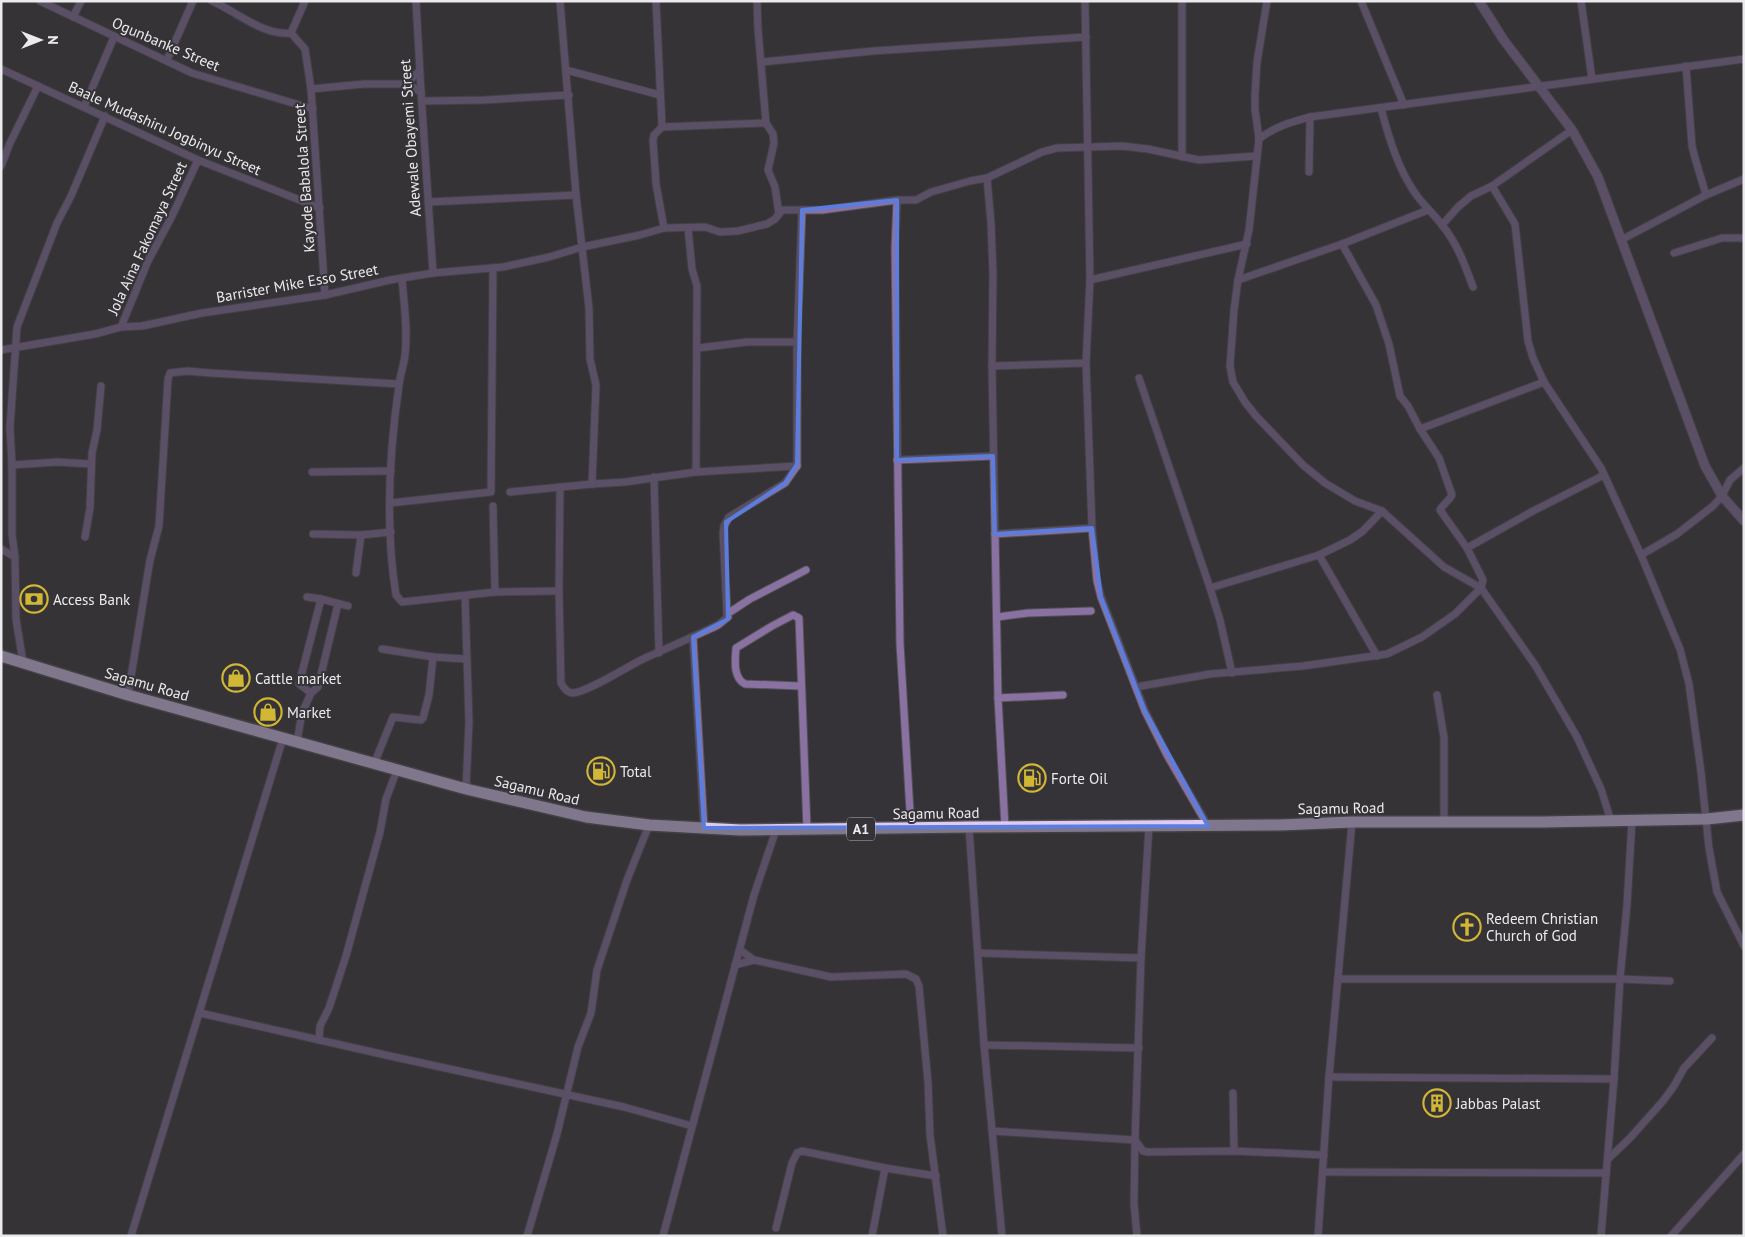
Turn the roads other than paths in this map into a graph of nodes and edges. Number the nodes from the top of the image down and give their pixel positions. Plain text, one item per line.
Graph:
1 (40, 1) edge
2 (81, 1) edge
3 (193, 1) edge
4 (212, 1) edge
5 (305, 1) edge
6 (416, 1) edge
7 (560, 1) edge
8 (656, 1) edge
9 (757, 1) edge
10 (1086, 1) edge
11 (1182, 1) edge
12 (1267, 1) edge
13 (1361, 1) edge
14 (1479, 1) edge
15 (1582, 1) edge
16 (73, 17) junction
17 (291, 33) junction
18 (114, 37) junction
19 (1086, 37) junction
20 (1744, 59) edge
21 (167, 60) junction
22 (761, 62) junction
23 (1686, 66) junction
24 (1, 68) edge
25 (566, 70) junction
26 (419, 71) junction
27 (1592, 79) junction
28 (407, 84) junction
29 (38, 86) junction
30 (1537, 87) junction
31 (311, 89) junction
32 (421, 92) junction
33 (660, 94) junction
34 (569, 95) junction
35 (422, 101) junction
36 (1404, 105) junction
37 (84, 107) junction
38 (1381, 108) junction
39 (313, 109) junction
40 (105, 116) junction
41 (1310, 117) junction
42 (766, 123) junction
43 (662, 127) junction
44 (1572, 130) junction
45 (1259, 139) junction
46 (1089, 147) junction
47 (1257, 156) junction
48 (1182, 157) junction
49 (198, 160) junction
50 (1, 166) edge
51 (1309, 172) dead end
52 (987, 178) junction
53 (1744, 179) edge
54 (1492, 186) junction
55 (576, 195) junction
56 (1706, 195) junction
57 (897, 200) junction
58 (428, 202) junction
59 (320, 208) junction
60 (802, 210) junction
61 (1428, 210) junction
62 (779, 215) junction
63 (1442, 224) junction
64 (664, 228) junction
65 (688, 228) junction
66 (1744, 238) edge
67 (1621, 240) junction
68 (1246, 244) junction
69 (1342, 244) junction
70 (582, 247) junction
71 (1674, 253) dead end
72 (492, 268) junction
73 (433, 273) junction
74 (402, 279) junction
75 (1090, 280) junction
76 (1238, 280) junction
77 (1473, 286) dead end
78 (325, 295) junction
79 (121, 327) junction
80 (797, 342) junction
81 (17, 348) junction
82 (698, 348) junction
83 (1, 350) edge
84 (1086, 363) junction
85 (992, 366) junction
86 (1139, 378) dead end
87 (1544, 382) junction
88 (399, 384) junction
89 (101, 386) dead end
90 (1420, 428) junction
91 (993, 456) junction
92 (897, 460) junction
93 (91, 464) junction
94 (12, 465) junction
95 (797, 466) junction
96 (1744, 468) edge
97 (391, 471) junction
98 (312, 472) dead end
99 (696, 472) junction
100 (1604, 475) junction
101 (654, 477) junction
102 (592, 484) junction
103 (560, 487) junction
104 (510, 492) dead end
105 (1722, 496) junction
106 (390, 503) junction
107 (493, 506) dead end
108 (1382, 511) junction
109 (1744, 521) edge
110 (1092, 528) junction
111 (391, 532) junction
112 (313, 534) dead end
113 (995, 534) junction
114 (361, 535) junction
115 (85, 537) dead end
116 (1467, 548) junction
117 (1, 549) edge
118 (1319, 555) junction
119 (1641, 555) junction
120 (15, 557) junction
121 (806, 570) dead end
122 (356, 573) dead end
123 (1210, 588) junction
124 (1481, 588) junction
125 (559, 590) junction
126 (495, 592) junction
127 (465, 596) junction
128 (307, 597) dead end
129 (321, 599) junction
130 (338, 604) junction
131 (348, 606) dead end
132 (1091, 611) dead end
133 (727, 614) junction
134 (997, 617) junction
135 (693, 637) junction
136 (382, 649) dead end
137 (659, 652) junction
138 (1, 656) edge
139 (1377, 656) junction
140 (433, 657) junction
141 (466, 660) junction
142 (23, 662) junction
143 (1232, 673) junction
144 (800, 686) junction
145 (1136, 687) junction
146 (311, 693) junction
147 (128, 695) junction
148 (1063, 695) dead end
149 (1437, 695) dead end
150 (998, 698) junction
151 (283, 738) junction
152 (297, 742) junction
153 (374, 764) junction
154 (397, 770) junction
155 (466, 789) junction
156 (1744, 815) edge
157 (1731, 816) junction
158 (1707, 819) junction
159 (1444, 821) junction
160 (1611, 821) junction
161 (1632, 821) junction
162 (1744, 821) edge
163 (1352, 822) junction
164 (650, 825) junction
165 (1149, 826) junction
166 (1208, 826) junction
167 (969, 827) junction
168 (1004, 827) junction
169 (704, 828) junction
170 (911, 828) junction
171 (807, 829) junction
172 (776, 830) junction
173 (1744, 946) edge
174 (740, 950) junction
175 (978, 953) junction
176 (1141, 958) junction
177 (754, 960) junction
178 (735, 965) junction
179 (1338, 979) junction
180 (1620, 979) junction
181 (1670, 981) dead end
182 (200, 1013) junction
183 (1712, 1038) dead end
184 (319, 1040) junction
185 (984, 1045) junction
186 (1139, 1048) junction
187 (1329, 1078) junction
188 (1614, 1079) junction
189 (1233, 1093) dead end
190 (565, 1095) junction
191 (692, 1126) junction
192 (992, 1131) junction
193 (1134, 1140) junction
194 (1234, 1151) junction
195 (1744, 1154) edge
196 (1324, 1155) junction
197 (1608, 1159) junction
198 (885, 1168) junction
199 (1324, 1172) junction
200 (1606, 1173) junction
201 (936, 1176) junction
202 (776, 1228) dead end
203 (131, 1236) edge
204 (527, 1236) edge
205 (663, 1236) edge
206 (872, 1236) edge
207 (943, 1236) edge
208 (1002, 1236) edge
209 (1137, 1236) edge
210 (1318, 1236) edge
211 (1601, 1236) edge
212 (1671, 1236) edge

1 - 16 street, Ogunbanke Street
2 - 16 street
3 - 21 street
4 - 17 street
5 - 17 street
6 - 26 street, Adewale Obayemi Street
7 - 25 street
8 - 33 street
9 - 22 street
10 - 19 street
11 - 48 street
12 - 45 street
13 - 36 street
14 - 30 street
15 - 27 street
16 - 18 street, Ogunbanke Street
17 - 31 street, Kayode Babalola Street
18 - 21 street, Ogunbanke Street
18 - 37 street
19 - 22 street
19 - 46 street
20 - 23 street
21 - 39 street, Ogunbanke Street
22 - 42 street
23 - 27 street
23 - 56 street
24 - 29 street, Baale Mudashiru Jogbinyu Street
25 - 33 street
25 - 34 street
26 - 28 street
26 - 32 street, Adewale Obayemi Street
27 - 30 street
28 - 31 street, Kayode Babalola Street
28 - 32 street, Kayode Babalola Street
29 - 37 street, Baale Mudashiru Jogbinyu Street
29 - 50 street
30 - 36 street
30 - 44 street
31 - 39 street, Kayode Babalola Street
32 - 35 street, Adewale Obayemi Street
33 - 43 street
34 - 35 street
34 - 55 street
35 - 58 street, Adewale Obayemi Street
36 - 38 street
37 - 40 street, Baale Mudashiru Jogbinyu Street
38 - 41 street
38 - 61 street
39 - 59 street, Kayode Babalola Street
40 - 49 street, Baale Mudashiru Jogbinyu Street
40 - 81 street
41 - 45 street
41 - 51 street
42 - 43 street
42 - 62 street
43 - 64 street
44 - 54 street
44 - 67 street
45 - 47 street
46 - 48 street
46 - 52 street
46 - 75 street
47 - 48 street
47 - 68 street
49 - 59 street, Baale Mudashiru Jogbinyu Street
49 - 79 street, Jola Aina Fakomaya Street
52 - 57 street
52 - 85 street
53 - 56 street
54 - 63 street
54 - 87 street
55 - 58 street
55 - 70 street
56 - 67 street
57 - 60 street
57 - 92 street
58 - 73 street, Adewale Obayemi Street
59 - 78 street, Kayode Babalola Street
60 - 62 street, Barrister Mike Esso Street
60 - 80 street
61 - 63 street
61 - 69 street
62 - 65 street, Barrister Mike Esso Street
63 - 77 street
64 - 65 street, Barrister Mike Esso Street
64 - 70 street, Barrister Mike Esso Street
65 - 82 street
66 - 71 street
67 - 105 street
68 - 75 street
68 - 76 street
69 - 76 street
69 - 90 street
70 - 72 street, Barrister Mike Esso Street
70 - 102 street
72 - 73 street, Barrister Mike Esso Street
72 - 106 street
73 - 74 street, Barrister Mike Esso Street
74 - 78 street, Barrister Mike Esso Street
74 - 88 street
75 - 84 street
76 - 108 street
78 - 79 street, Barrister Mike Esso Street
79 - 81 street, Barrister Mike Esso Street
80 - 82 street
80 - 95 street
81 - 83 street, Barrister Mike Esso Street
81 - 94 street
82 - 99 street
84 - 85 street
84 - 110 street
85 - 91 street
86 - 123 street
87 - 90 street
87 - 100 street
88 - 97 street
88 - 147 street
89 - 93 street
90 - 116 street
91 - 92 street
91 - 113 street
92 - 170 street
93 - 94 street
93 - 115 street
94 - 120 street
95 - 99 street
95 - 133 street
96 - 105 street
97 - 98 street
97 - 106 street
99 - 101 street
100 - 116 street
100 - 119 street
101 - 102 street
101 - 137 street
102 - 103 street
103 - 104 street
103 - 125 street
105 - 109 street
105 - 119 street
106 - 111 street
107 - 126 street
108 - 118 street
108 - 124 street
110 - 113 street
110 - 145 street
111 - 114 street
111 - 127 street
112 - 114 street
113 - 134 street
114 - 122 street
116 - 124 street
117 - 120 street
118 - 123 street
118 - 139 street
119 - 158 street
120 - 142 street
121 - 133 street
123 - 143 street
124 - 139 street
124 - 160 street
125 - 126 street
125 - 137 street
126 - 127 street
127 - 141 street
128 - 129 street
129 - 130 street
129 - 146 street
130 - 131 street
130 - 146 street
132 - 134 street
133 - 135 street
134 - 150 street
135 - 137 street
135 - 169 street
136 - 140 street
138 - 142 highway, Sagamu Road / A1
139 - 143 street
140 - 141 street
140 - 153 street
141 - 155 street
142 - 147 highway, Sagamu Road / A1
143 - 145 street
144 - 144 street
144 - 171 street
145 - 166 street
146 - 152 street
147 - 151 highway, Sagamu Road / A1
148 - 150 street
149 - 159 street
150 - 168 street
151 - 152 highway, Sagamu Road / A1
151 - 182 street
152 - 153 highway, Sagamu Road / A1
153 - 154 highway, Sagamu Road / A1
154 - 155 highway, Sagamu Road / A1
154 - 184 street
155 - 164 highway, Sagamu Road / A1
156 - 157 highway, Sagamu Road / A1
157 - 158 highway, Sagamu Road / A1
157 - 162 street
158 - 161 highway, Sagamu Road / A1
158 - 173 street
159 - 160 highway, Sagamu Road / A1
159 - 163 highway, Sagamu Road / A1
160 - 161 highway, Sagamu Road / A1
161 - 180 street
163 - 166 highway, Sagamu Road / A1
163 - 179 street
164 - 169 highway, Sagamu Road / A1
164 - 190 street
165 - 166 highway, Sagamu Road / A1
165 - 168 highway, Sagamu Road / A1
165 - 176 street
167 - 168 highway, Sagamu Road / A1
167 - 170 highway, Sagamu Road / A1
167 - 175 street
169 - 172 highway, Sagamu Road / A1
170 - 171 highway, Sagamu Road / A1
171 - 172 highway, Sagamu Road / A1
172 - 174 street
174 - 177 street
174 - 178 street
175 - 176 street
175 - 185 street
176 - 186 street
177 - 178 street
177 - 201 street
178 - 191 street
179 - 180 street
179 - 187 street
180 - 181 street
180 - 188 street
182 - 184 street
182 - 203 street
183 - 197 street
184 - 190 street
185 - 186 street
185 - 192 street
186 - 193 street
187 - 188 street
187 - 196 street
188 - 197 street
189 - 194 street
190 - 191 street
190 - 204 street
191 - 205 street
192 - 193 street
192 - 208 street
193 - 194 street
193 - 209 street
194 - 196 street
195 - 212 street
196 - 199 street
197 - 200 street
198 - 201 street
198 - 202 street
198 - 206 street
199 - 200 street
199 - 210 street
200 - 211 street
201 - 207 street

